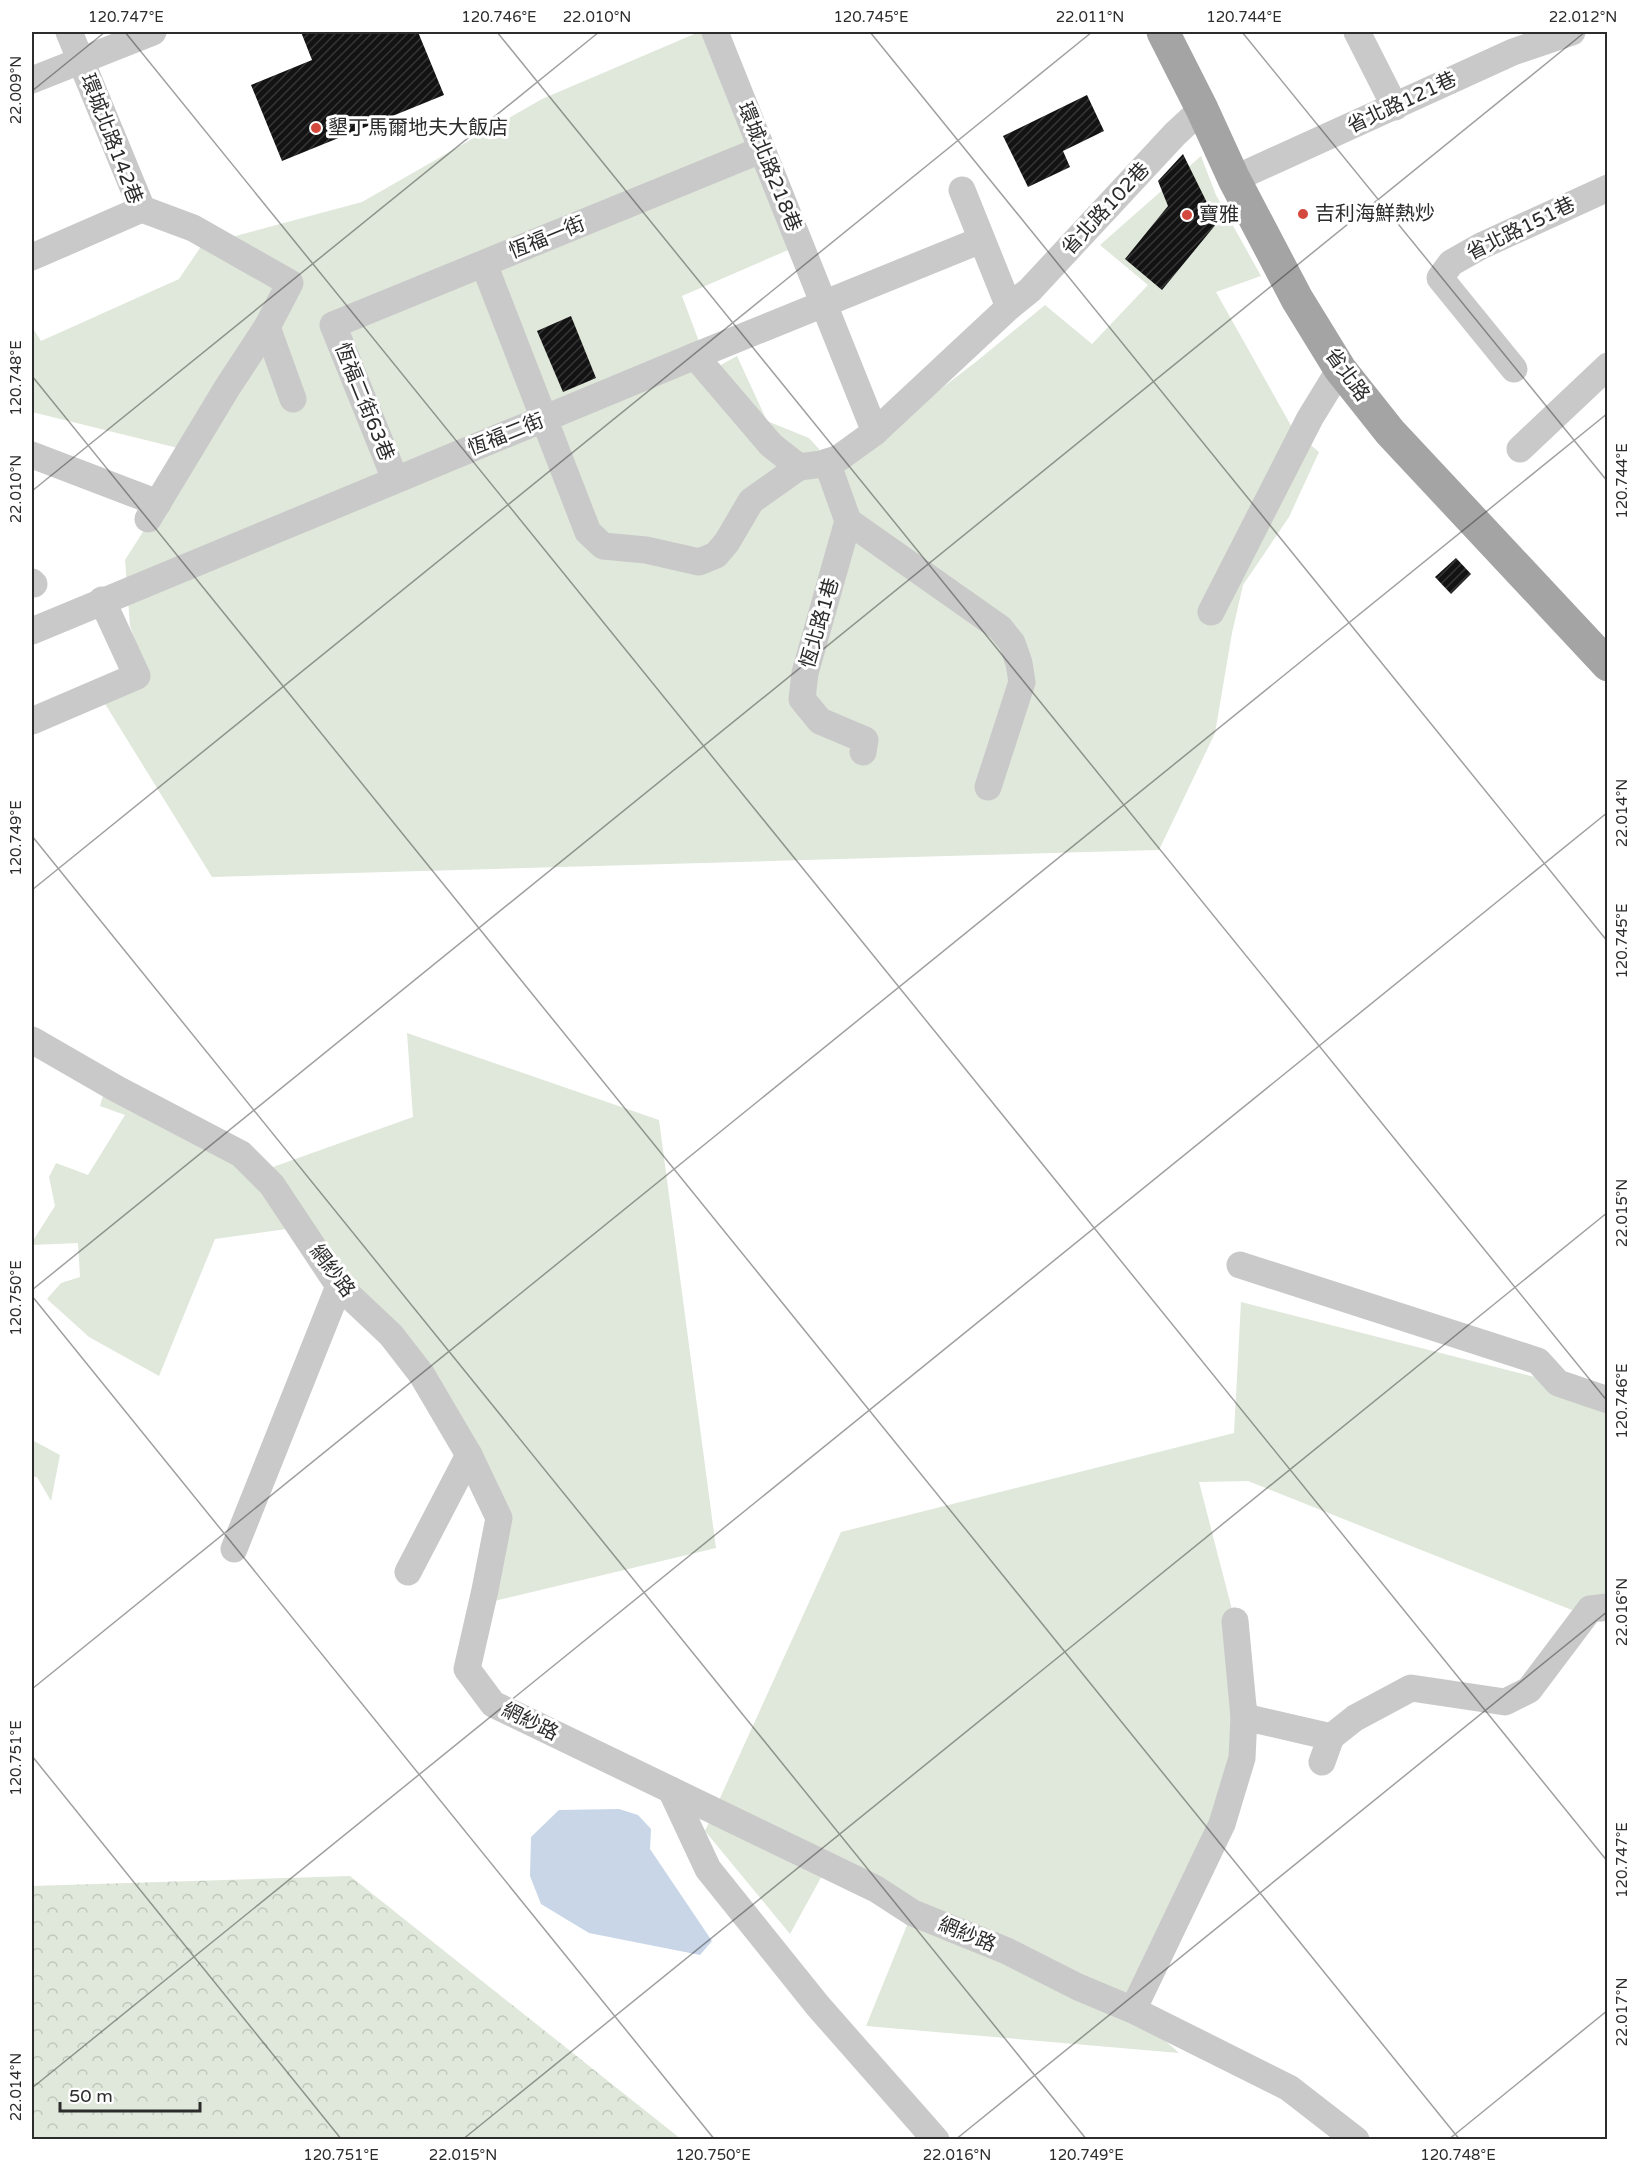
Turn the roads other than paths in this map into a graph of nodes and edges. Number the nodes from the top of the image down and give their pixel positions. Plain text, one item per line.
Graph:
1 (69, 32) edge
2 (153, 32) edge
3 (715, 32) edge
4 (1163, 32) edge
5 (1357, 32) edge
6 (1572, 32) edge
7 (1509, 42) edge
8 (80, 60) junction
9 (32, 80) edge
10 (1395, 106) junction
11 (1202, 109) junction
12 (761, 150) junction
13 (1234, 179) junction
14 (1608, 189) edge
15 (962, 190) dead end
16 (142, 209) junction
17 (981, 240) junction
18 (32, 256) edge
19 (484, 264) junction
20 (824, 303) junction
21 (1009, 307) junction
22 (333, 325) joint
23 (267, 327) junction
24 (695, 356) junction
25 (1608, 366) edge
26 (1340, 369) junction
27 (1514, 369) dead end
28 (293, 399) dead end
29 (543, 420) junction
30 (875, 432) junction
31 (1520, 449) dead end
32 (32, 455) edge
33 (826, 462) junction
34 (799, 467) junction
35 (395, 479) junction
36 (848, 521) junction
37 (102, 600) junction
38 (1211, 612) dead end
39 (32, 631) edge
40 (1608, 665) edge
41 (32, 721) edge
42 (863, 753) dead end
43 (988, 787) dead end
44 (32, 1040) edge
45 (1240, 1265) dead end
46 (339, 1287) junction
47 (1608, 1400) edge
48 (469, 1455) junction
49 (234, 1549) dead end
50 (408, 1572) dead end
51 (1608, 1607) edge
52 (1235, 1621) dead end
53 (1244, 1717) junction
54 (1331, 1737) junction
55 (1322, 1762) dead end
56 (671, 1790) junction
57 (1133, 2010) junction
58 (936, 2139) edge
59 (1356, 2139) edge

1 - 8 street, 環城北路142巷
2 - 8 street
3 - 12 street, 環城北路218巷
4 - 11 main road, 省北路
5 - 10 street
6 - 7 street, 省北路121巷
7 - 10 street, 省北路121巷
8 - 9 street
8 - 16 street, 環城北路142巷
10 - 13 street, 省北路121巷
11 - 13 main road, 省北路
11 - 21 street, 省北路102巷
12 - 19 street, 恆福一街
12 - 20 street, 環城北路218巷
13 - 26 main road, 省北路
14 - 27 street, 省北路151巷
15 - 17 street
16 - 18 street, 環城北路142巷
16 - 23 street
17 - 20 street, 恆福二街
17 - 21 street
19 - 22 street, 恆福一街
19 - 29 street
20 - 24 street, 恆福二街
20 - 30 street, 環城北路218巷
21 - 30 street
22 - 35 street, 恆福二街63巷
23 - 28 street
23 - 32 street
24 - 29 street, 恆福二街
24 - 34 street
25 - 31 street
26 - 38 street
26 - 40 main road, 省北路
29 - 34 street
29 - 35 street, 恆福二街
30 - 33 street
33 - 34 street
33 - 36 street
35 - 37 street, 恆福二街
36 - 42 street, 恆北路1巷
36 - 43 street
37 - 39 street, 恆福二街
37 - 41 street
44 - 46 street, 網紗路
45 - 47 street
46 - 48 street, 網紗路
46 - 49 street
48 - 50 street
48 - 56 street, 網紗路
51 - 54 street
52 - 53 street
53 - 54 street
53 - 57 street
54 - 55 street
56 - 57 street, 網紗路
56 - 58 street
57 - 59 street, 網紗路

